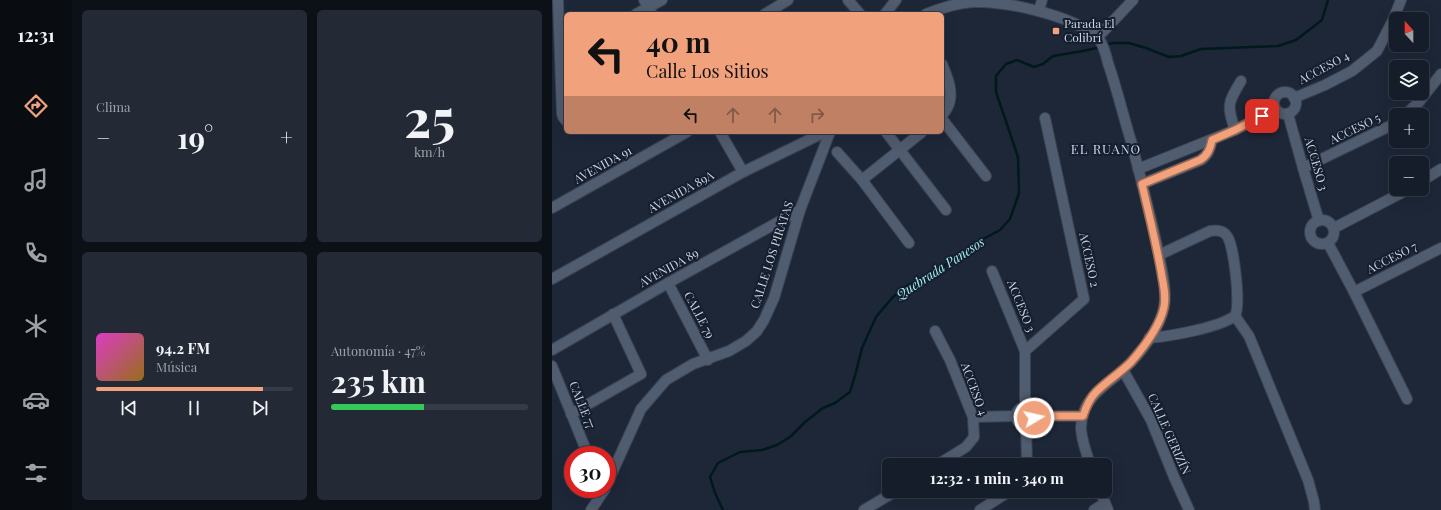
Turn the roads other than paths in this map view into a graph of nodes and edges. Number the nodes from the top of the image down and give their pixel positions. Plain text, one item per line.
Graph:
1 (558, 0) edge
2 (662, 0) edge
3 (788, 0) edge
4 (848, 0) edge
5 (896, 0) edge
6 (1042, 0) edge
7 (1133, 0) edge
8 (1401, 0) edge
9 (948, 3) edge
10 (649, 7) edge
11 (1039, 11) junction
12 (640, 12) edge
13 (767, 12) edge
14 (858, 12) edge
15 (887, 12) edge
16 (936, 12) edge
17 (1098, 37) junction
18 (562, 52) edge
19 (944, 68) edge
20 (1441, 74) edge
21 (1241, 81) dead end
22 (1294, 98) junction
23 (1413, 108) edge
24 (1275, 109) junction
25 (944, 113) edge
26 (1288, 114) junction
27 (564, 118) edge
28 (1045, 118) dead end
29 (944, 122) edge
30 (1389, 126) edge
31 (1235, 130) junction
32 (683, 134) edge
33 (721, 134) edge
34 (821, 134) edge
35 (829, 134) edge
36 (888, 134) edge
37 (920, 134) edge
38 (1212, 140) junction
39 (901, 150) junction
40 (837, 152) dead end
41 (1303, 168) junction
42 (1138, 169) junction
43 (1441, 169) edge
44 (743, 172) junction
45 (986, 176) dead end
46 (1429, 177) edge
47 (862, 180) junction
48 (1142, 184) junction
49 (1396, 196) edge
50 (552, 208) edge
51 (800, 210) junction
52 (946, 210) dead end
53 (1319, 221) junction
54 (1334, 228) junction
55 (908, 242) dead end
56 (1328, 243) junction
57 (1441, 248) edge
58 (1159, 255) junction
59 (992, 271) dead end
60 (552, 279) edge
61 (668, 283) junction
62 (1354, 292) junction
63 (613, 314) junction
64 (1235, 316) junction
65 (935, 331) dead end
66 (1149, 338) junction
67 (552, 350) edge
68 (1025, 351) junction
69 (708, 360) junction
70 (552, 366) edge
71 (1123, 370) junction
72 (1407, 398) dead end
73 (1025, 407) junction
74 (571, 414) junction
75 (1017, 416) junction
76 (1034, 416) junction
77 (1083, 416) junction
78 (973, 418) junction
79 (1026, 425) junction
80 (584, 446) edge
81 (948, 458) edge
82 (1027, 458) edge
83 (1088, 458) edge
84 (616, 462) edge
85 (598, 498) edge
86 (886, 498) edge
87 (999, 498) edge
88 (1106, 506) edge
89 (870, 509) edge
90 (591, 510) edge
91 (980, 510) edge
92 (1094, 510) edge
93 (1189, 510) edge
94 (1315, 510) edge

1 - 18 street
2 - 10 street
3 - 13 street
4 - 14 street
5 - 15 street
6 - 11 street
7 - 17 street
8 - 22 street, ACCESO 4
9 - 11 street
9 - 16 street
10 - 12 street
11 - 17 street
17 - 42 street
18 - 27 street
19 - 25 street
20 - 23 street
21 - 31 street
22 - 24 street
22 - 26 street
24 - 26 street
24 - 31 street
26 - 41 street, ACCESO 3
28 - 68 street, ACCESO 2
29 - 45 street
30 - 41 street, ACCESO 5
31 - 38 street
32 - 50 street, AVENIDA 91
33 - 44 street
34 - 44 street, AVENIDA 89A
35 - 51 street, CALLE LOS PIRATAS
36 - 39 street
37 - 39 street
38 - 42 street
38 - 48 street
39 - 47 street
39 - 52 street
40 - 47 street
41 - 53 street, ACCESO 3
42 - 48 street
43 - 46 street
44 - 60 street, AVENIDA 89A
47 - 55 street
48 - 58 street
49 - 54 street
51 - 61 street, AVENIDA 89
51 - 69 street, CALLE LOS PIRATAS
53 - 54 street
53 - 56 street
54 - 56 street
56 - 62 street
57 - 62 street, ACCESO 7
58 - 64 street
58 - 66 street
59 - 68 street, ACCESO 3
61 - 63 street, AVENIDA 89
61 - 69 street, CALLE 79
62 - 72 street
63 - 67 street, AVENIDA 89
63 - 74 street
64 - 66 street
64 - 94 street
65 - 78 street, ACCESO 4
66 - 71 street
68 - 73 street
69 - 84 street, CALLE LOS PIRATAS
70 - 74 street, CALLE 77
71 - 77 street
71 - 93 street, CALLE GERIZÍN
73 - 75 street
73 - 76 street
74 - 80 street, CALLE 77
75 - 78 street
75 - 79 street
76 - 77 street
76 - 79 street
77 - 83 street
78 - 81 street, ACCESO 4
79 - 82 street
85 - 90 street, CALLE LOS PIRATAS
86 - 89 street
87 - 91 street
88 - 92 street

